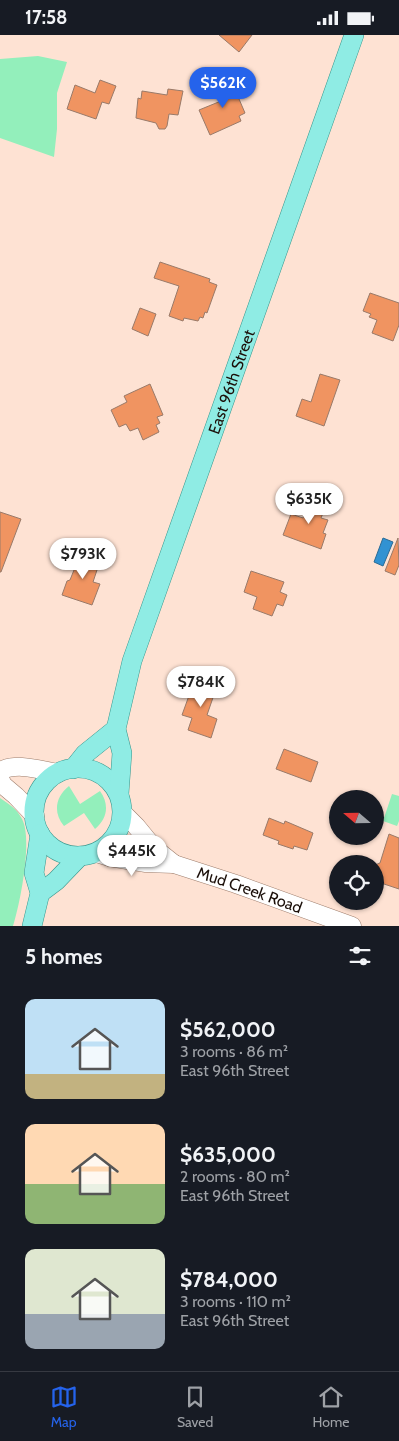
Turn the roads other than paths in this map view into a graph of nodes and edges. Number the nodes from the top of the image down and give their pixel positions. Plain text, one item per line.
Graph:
1 (354, 35) edge
2 (116, 729) junction
3 (0, 771) edge
4 (66, 771) junction
5 (0, 779) edge
6 (120, 803) junction
7 (37, 825) junction
8 (88, 854) junction
9 (174, 864) junction
10 (40, 893) junction
11 (32, 926) edge
12 (352, 926) edge

1 - 2 main road, East 96th Street
2 - 4 main road
2 - 6 main road, East 96th Street
3 - 4 street
4 - 6 main road
4 - 7 main road
5 - 7 street
6 - 8 main road
6 - 9 street, Mud Creek Road
7 - 8 main road
7 - 10 main road
8 - 9 street, Mud Creek Road
8 - 10 main road
9 - 12 street, Mud Creek Road
10 - 11 main road

